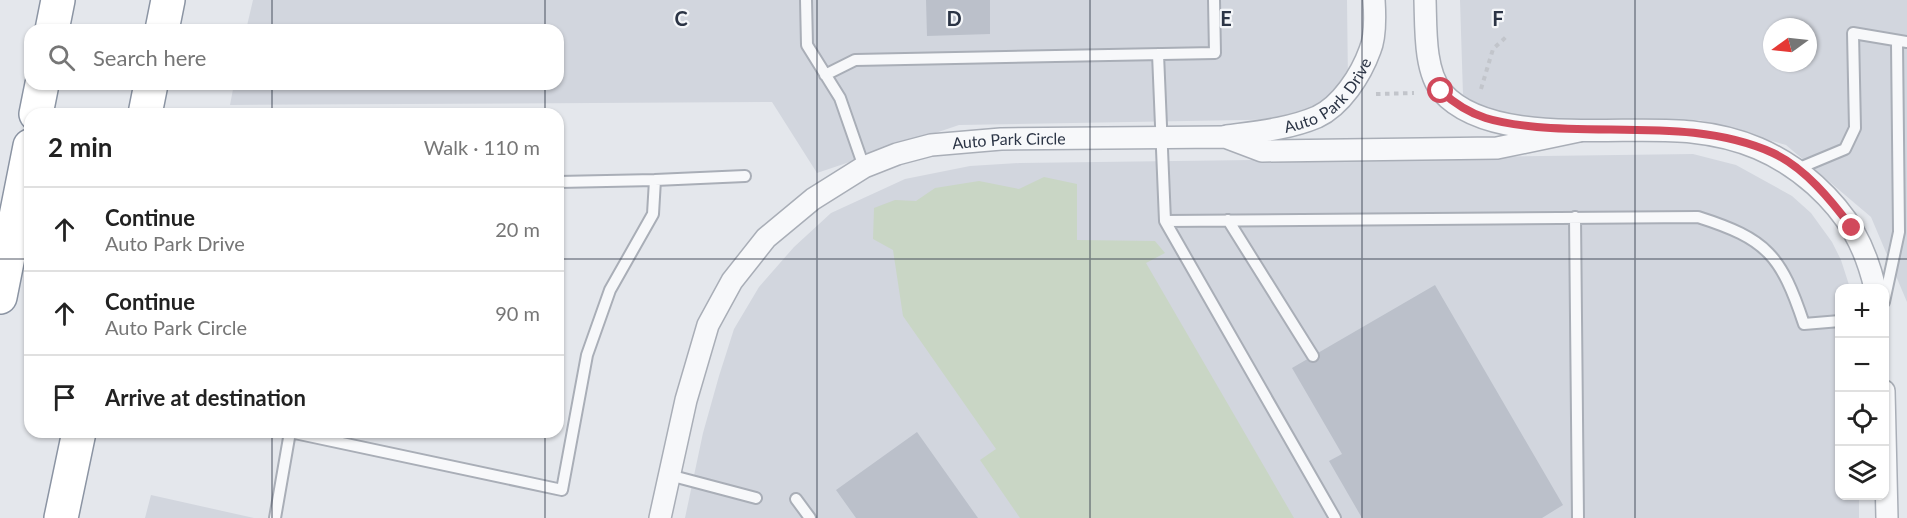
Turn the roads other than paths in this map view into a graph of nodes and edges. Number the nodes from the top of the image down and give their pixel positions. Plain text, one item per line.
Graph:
1 (58, 0) edge
2 (168, 0) edge
3 (806, 0) edge
4 (1214, 0) edge
5 (1374, 0) edge
6 (1425, 0) edge
7 (53, 24) edge
8 (163, 24) edge
9 (1902, 43) edge
10 (1158, 54) junction
11 (825, 75) junction
12 (41, 90) edge
13 (150, 90) edge
14 (37, 108) edge
15 (146, 108) edge
16 (1579, 131) junction
17 (1160, 137) junction
18 (1225, 137) junction
19 (864, 167) junction
20 (1797, 169) junction
21 (24, 176) edge
22 (745, 176) dead end
23 (655, 180) junction
24 (564, 182) edge
25 (1575, 217) junction
26 (1228, 220) junction
27 (1165, 221) junction
28 (1874, 284) edge
29 (1888, 284) edge
30 (0, 297) edge
31 (1835, 321) edge
32 (1313, 356) dead end
33 (1884, 392) edge
34 (78, 438) edge
35 (289, 438) edge
36 (318, 438) edge
37 (669, 475) junction
38 (756, 498) dead end
39 (796, 499) dead end
40 (61, 518) edge
41 (274, 518) edge
42 (660, 518) edge
43 (810, 518) edge
44 (1335, 518) edge
45 (1578, 518) edge
46 (1887, 518) edge

1 - 7 highway
2 - 8 highway
3 - 11 lane
4 - 10 lane
5 - 18 street, Auto Park Drive
6 - 16 street, Auto Park Circle
9 - 20 lane
9 - 29 lane
10 - 11 lane
10 - 17 lane
11 - 19 lane
12 - 14 highway
13 - 15 highway
16 - 18 street, Auto Park Circle
16 - 20 street, Auto Park Circle
17 - 18 street, Auto Park Circle
17 - 19 street, Auto Park Circle
17 - 27 lane
19 - 37 street, Auto Park Circle
20 - 28 street, Auto Park Circle
21 - 30 highway
22 - 23 lane
23 - 24 lane
23 - 36 lane
25 - 26 lane
25 - 31 lane
25 - 45 lane
26 - 27 lane
26 - 32 lane
27 - 44 lane
33 - 46 street
34 - 40 highway
35 - 41 lane
37 - 38 lane
37 - 42 street, Auto Park Circle
39 - 43 lane

